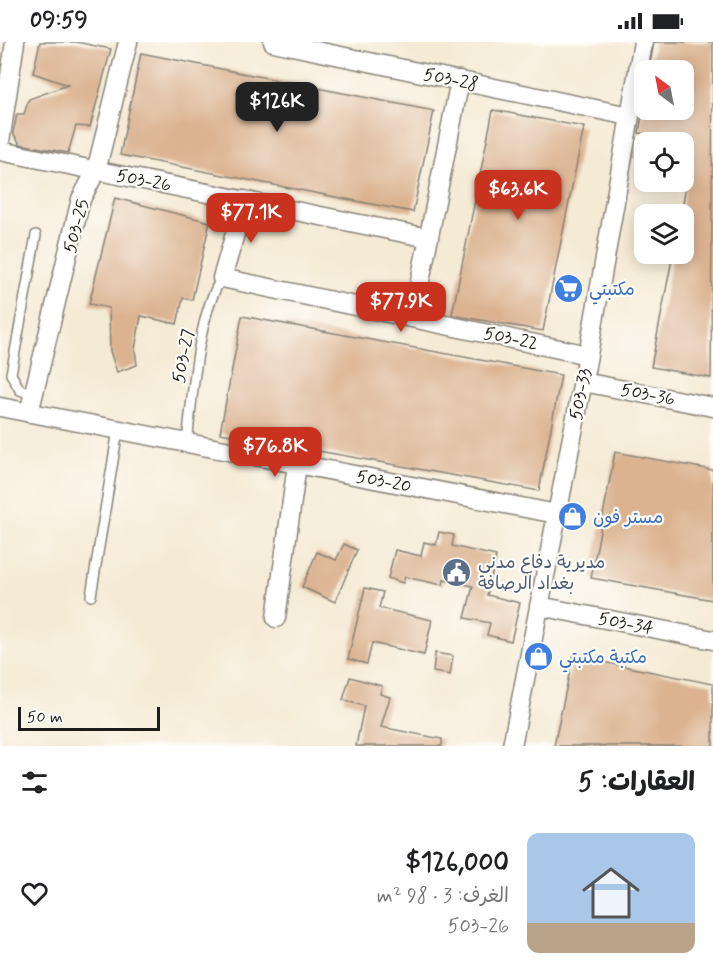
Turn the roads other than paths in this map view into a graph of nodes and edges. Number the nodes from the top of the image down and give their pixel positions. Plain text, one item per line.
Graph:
1 (15, 42) edge
2 (128, 42) edge
3 (273, 42) edge
4 (643, 42) edge
5 (460, 80) junction
6 (629, 116) junction
7 (0, 142) edge
8 (0, 151) edge
9 (96, 171) junction
10 (245, 200) junction
11 (36, 234) dead end
12 (429, 238) junction
13 (222, 278) junction
14 (413, 317) junction
15 (588, 355) junction
16 (583, 382) junction
17 (31, 404) junction
18 (0, 407) edge
19 (713, 407) edge
20 (118, 430) junction
21 (187, 443) junction
22 (297, 464) junction
23 (557, 514) junction
24 (91, 596) dead end
25 (539, 606) junction
26 (276, 618) dead end
27 (713, 640) edge
28 (512, 746) edge

1 - 7 street
2 - 9 street, 503-25
3 - 5 street, 503-28
4 - 6 street, 503-33
5 - 6 street, 503-28
5 - 12 street
6 - 15 street, 503-33
8 - 9 street, 503-26
9 - 10 street, 503-26
9 - 17 street, 503-25
10 - 12 street, 503-26
10 - 13 street
11 - 17 lane
12 - 14 street
13 - 14 street, 503-22
13 - 21 lane, 503-27
14 - 15 street, 503-22
15 - 16 street, 503-33
16 - 19 street, 503-36
16 - 23 street, 503-33
17 - 18 street, 503-20
17 - 20 street, 503-20
20 - 21 street, 503-20
20 - 24 lane
21 - 22 street, 503-20
22 - 23 street, 503-20
22 - 26 street
23 - 25 street, 503-33
25 - 27 street, 503-34
25 - 28 street, 503-33

